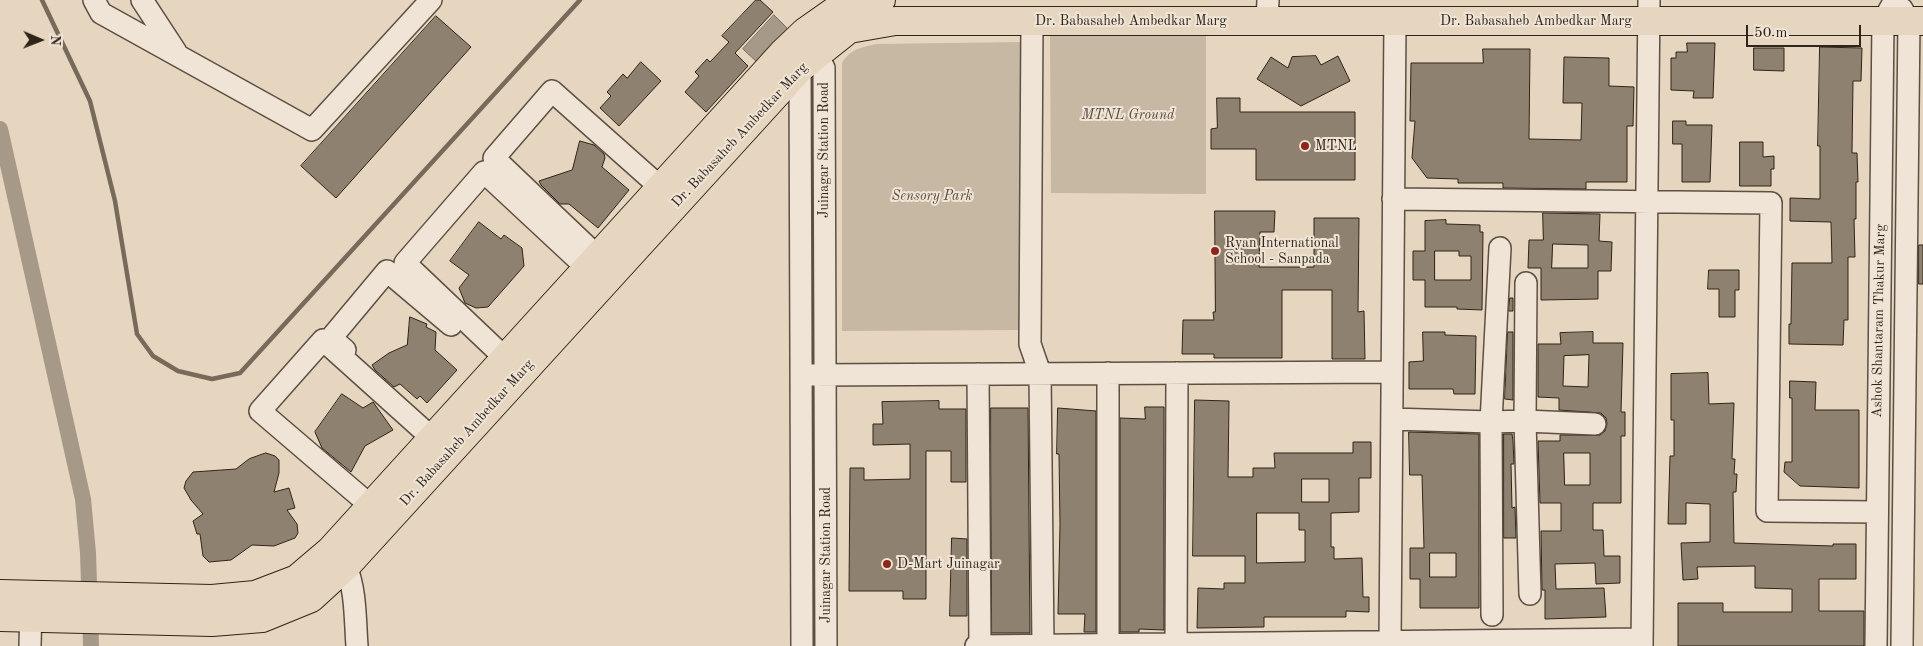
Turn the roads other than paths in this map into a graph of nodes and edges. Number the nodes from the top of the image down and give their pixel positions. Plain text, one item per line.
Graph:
1 (94, 0) edge
2 (142, 0) edge
3 (431, 0) edge
4 (881, 0) edge
5 (1267, 10) edge
6 (1649, 11) edge
7 (842, 12) edge
8 (1901, 13) edge
9 (1032, 21) junction
10 (1395, 21) junction
11 (807, 52) junction
12 (178, 55) junction
13 (660, 188) junction
14 (1881, 195) junction
15 (1907, 196) junction
16 (1393, 199) junction
17 (1647, 202) junction
18 (1500, 248) dead end
19 (592, 262) junction
20 (1526, 283) dead end
21 (543, 333) junction
22 (502, 362) junction
23 (1392, 372) junction
24 (1040, 373) junction
25 (1108, 373) junction
26 (1177, 373) junction
27 (978, 374) junction
28 (801, 375) junction
29 (825, 375) junction
30 (1392, 419) junction
31 (1525, 421) junction
32 (1491, 422) junction
33 (1595, 424) dead end
34 (435, 435) junction
35 (371, 506) junction
36 (1877, 512) junction
37 (346, 566) junction
38 (0, 594) edge
39 (1530, 594) dead end
40 (31, 607) junction
41 (212, 610) junction
42 (1492, 615) dead end
43 (0, 617) edge
44 (1390, 642) junction
45 (1642, 643) edge
46 (1176, 644) junction
47 (1043, 645) edge
48 (1108, 645) junction
49 (30, 646) edge
50 (357, 646) edge
51 (802, 646) edge
52 (826, 646) edge
53 (978, 646) edge
54 (1876, 646) edge
55 (1902, 646) edge

1 - 12 street
2 - 12 street
3 - 12 street
4 - 7 main road, Dr. Babasaheb Ambedkar Marg
5 - 9 main road, Dr. Babasaheb Ambedkar Marg
5 - 10 main road, Dr. Babasaheb Ambedkar Marg
6 - 8 main road, Dr. Babasaheb Ambedkar Marg
6 - 10 main road, Dr. Babasaheb Ambedkar Marg
6 - 17 street
7 - 9 main road, Dr. Babasaheb Ambedkar Marg
7 - 11 main road, Dr. Babasaheb Ambedkar Marg
8 - 14 street, Ashok Shantaram Thakur Marg
8 - 15 street, Ashok Shantaram Thakur Marg
9 - 24 street
10 - 16 street
11 - 13 main road, Dr. Babasaheb Ambedkar Marg
11 - 21 main road, Dr. Babasaheb Ambedkar Marg
11 - 28 street, Juinagar Station Road
11 - 29 street, Juinagar Station Road
13 - 19 main road, Dr. Babasaheb Ambedkar Marg
13 - 19 street
14 - 15 street
14 - 36 street, Ashok Shantaram Thakur Marg
15 - 55 street, Ashok Shantaram Thakur Marg
16 - 17 street
16 - 23 street
17 - 36 street
17 - 45 street
18 - 32 street
19 - 21 main road, Dr. Babasaheb Ambedkar Marg
19 - 22 street
20 - 31 street
21 - 22 main road, Dr. Babasaheb Ambedkar Marg
21 - 37 main road, Dr. Babasaheb Ambedkar Marg
22 - 34 main road, Dr. Babasaheb Ambedkar Marg
22 - 34 street
23 - 26 street
23 - 30 street
24 - 25 street
24 - 27 street
24 - 47 street
25 - 26 street
25 - 48 street
26 - 46 street
27 - 29 street
27 - 53 street
28 - 29 street
28 - 51 street, Juinagar Station Road
29 - 52 street, Juinagar Station Road
30 - 32 street
30 - 44 street
31 - 32 street
31 - 33 street
31 - 39 street
32 - 42 street
34 - 35 main road, Dr. Babasaheb Ambedkar Marg
34 - 35 street
35 - 41 main road, Dr. Babasaheb Ambedkar Marg
36 - 54 street, Ashok Shantaram Thakur Marg
37 - 41 main road, Dr. Babasaheb Ambedkar Marg
37 - 50 street
38 - 40 main road, Dr. Babasaheb Ambedkar Marg
40 - 41 main road, Dr. Babasaheb Ambedkar Marg
40 - 43 main road, Dr. Babasaheb Ambedkar Marg
40 - 49 street
44 - 45 street
44 - 46 street
46 - 48 street
47 - 48 street
47 - 53 street

